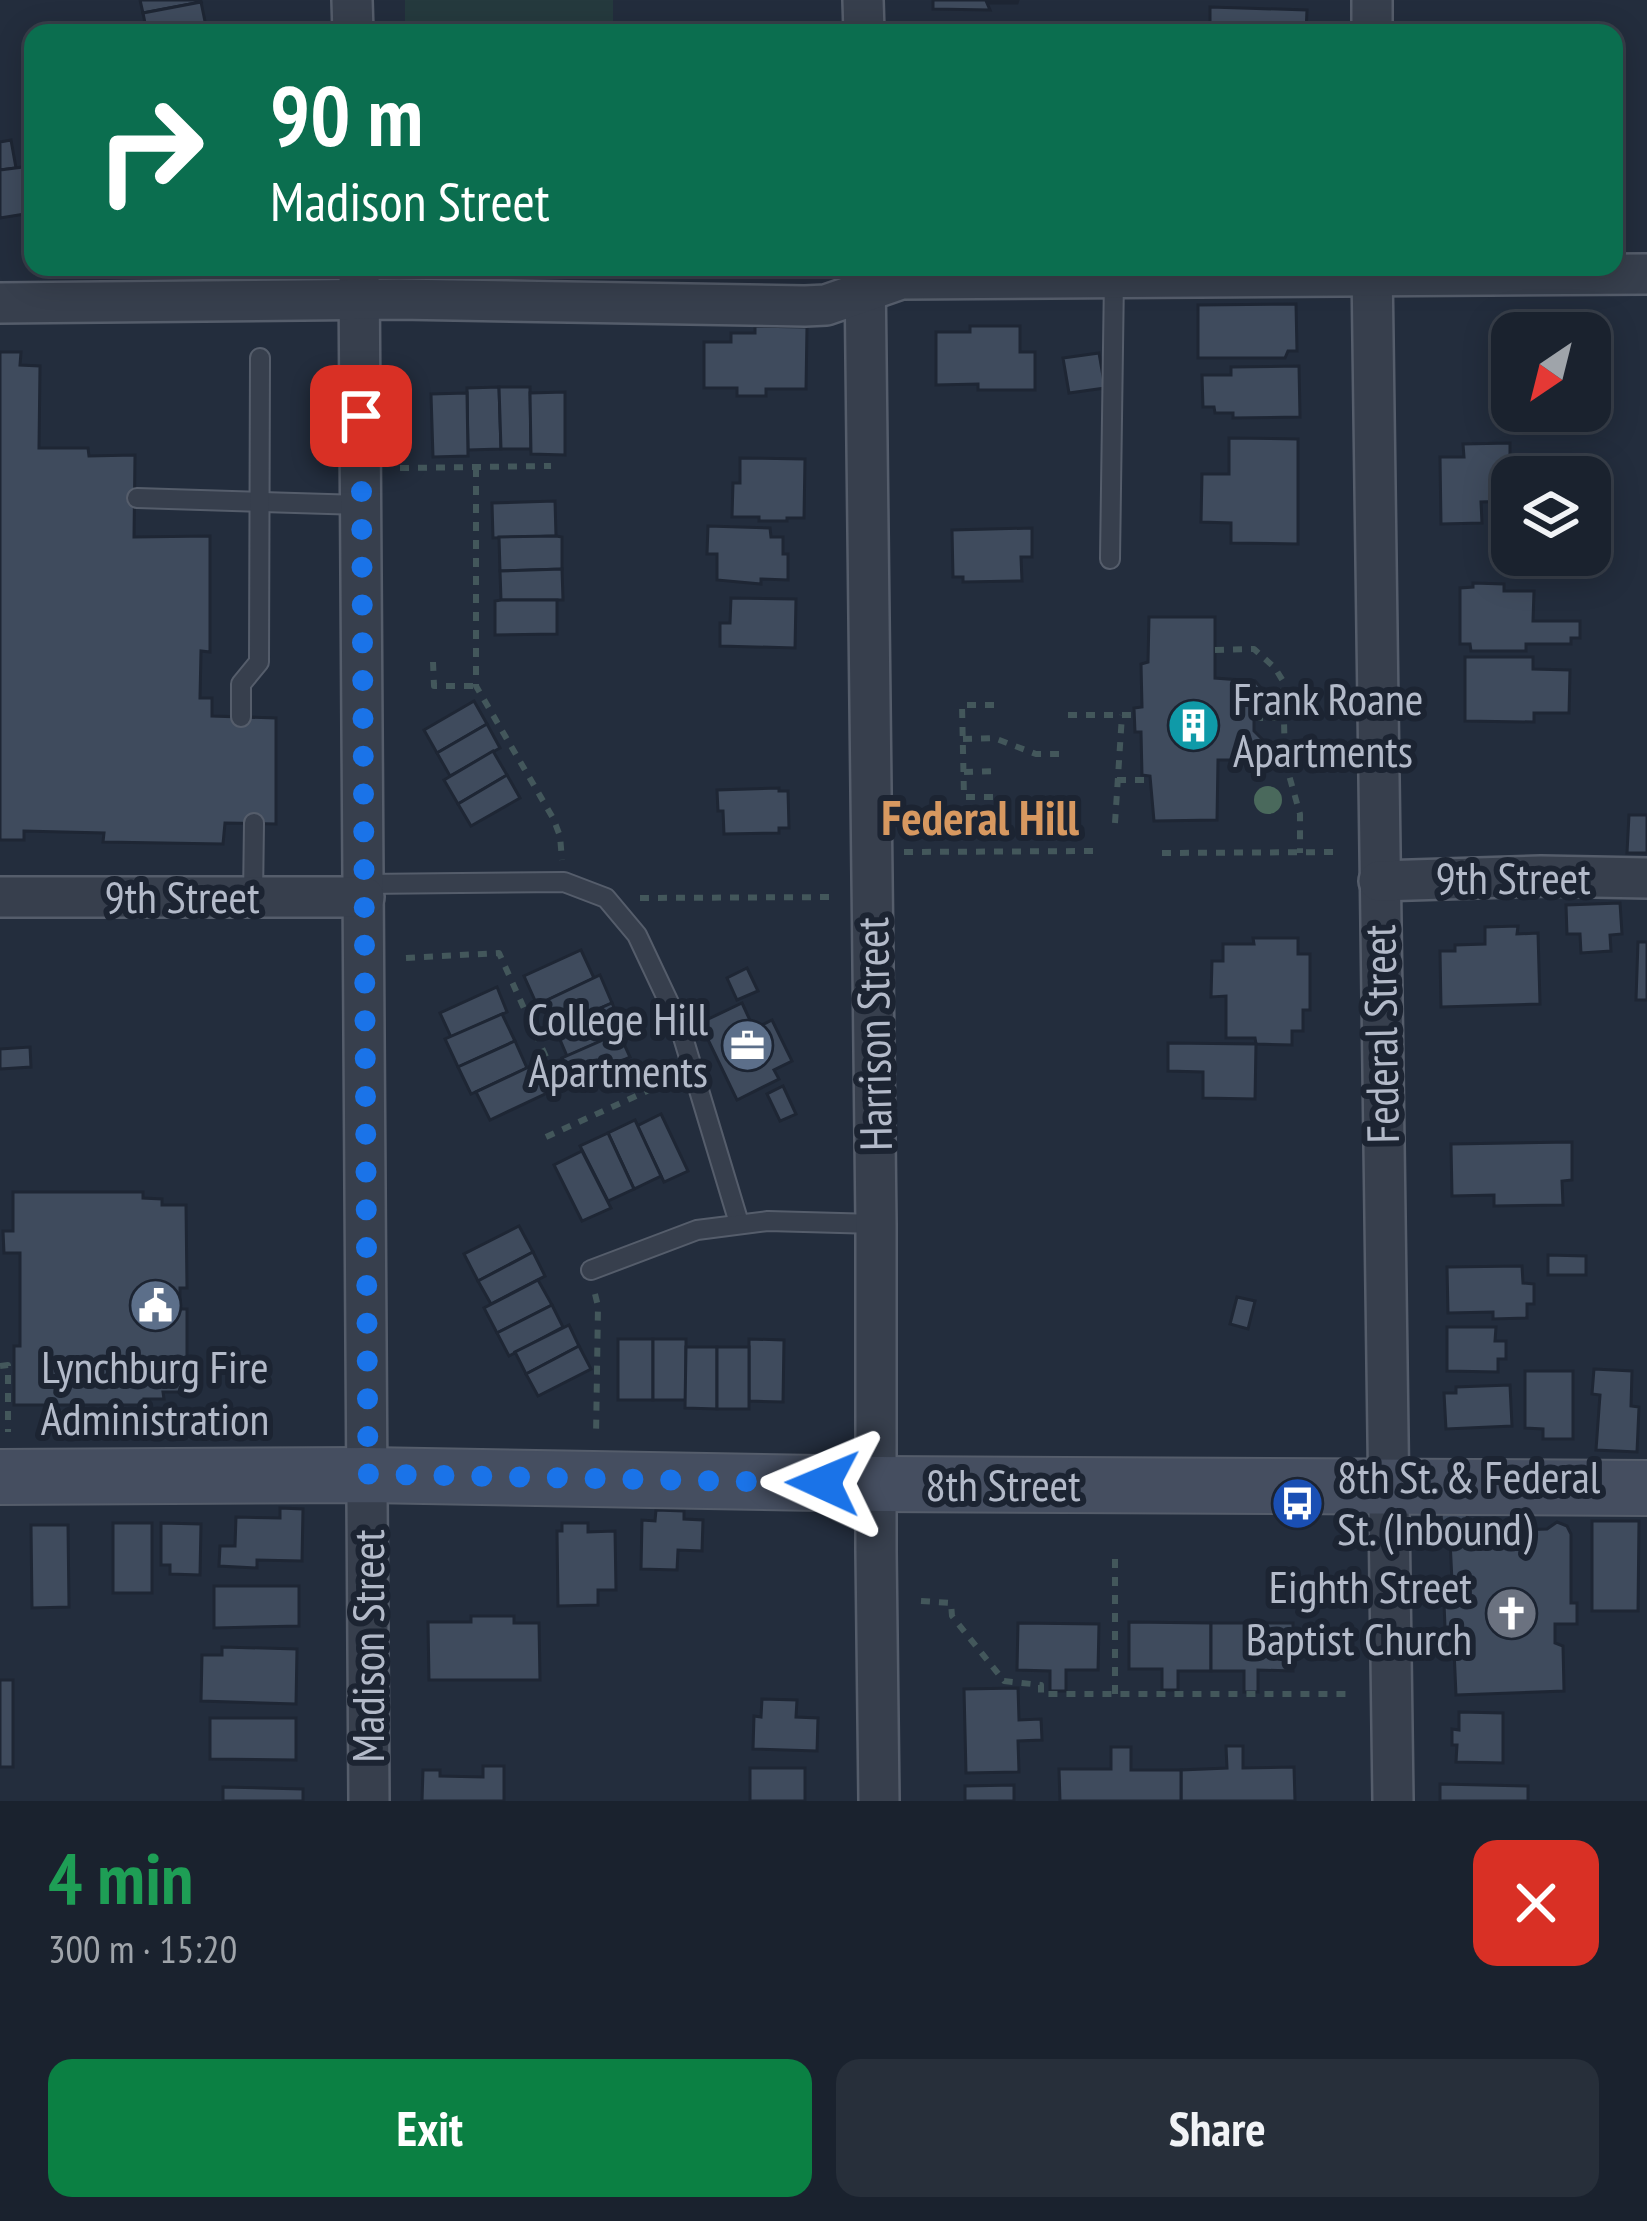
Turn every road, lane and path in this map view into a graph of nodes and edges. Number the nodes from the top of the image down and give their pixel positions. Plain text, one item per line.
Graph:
1 (1200, 276) edge
2 (1372, 276) edge
3 (1114, 278) junction
4 (865, 280) edge
5 (359, 283) edge
6 (0, 303) edge
7 (260, 358) dead end
8 (551, 466) dead end
9 (400, 467) dead end
10 (476, 468) junction
11 (137, 498) dead end
12 (260, 501) junction
13 (361, 505) junction
14 (1110, 559) dead end
15 (1215, 650) dead end
16 (433, 662) dead end
17 (476, 686) junction
18 (994, 705) dead end
19 (1068, 715) dead end
20 (1122, 715) junction
21 (1134, 715) dead end
22 (241, 716) dead end
23 (1254, 718) dead end
24 (1284, 718) junction
25 (963, 739) junction
26 (1068, 754) dead end
27 (995, 771) dead end
28 (964, 772) junction
29 (1117, 780) junction
30 (1151, 780) dead end
31 (996, 797) dead end
32 (254, 823) dead end
33 (1115, 823) dead end
34 (1098, 851) dead end
35 (890, 852) dead end
36 (1342, 852) dead end
37 (1300, 853) junction
38 (1162, 854) dead end
39 (1647, 878) edge
40 (565, 881) junction
41 (1379, 881) junction
42 (364, 890) junction
43 (0, 897) edge
44 (253, 897) junction
45 (681, 897) dead end
46 (824, 897) dead end
47 (406, 958) dead end
48 (551, 1068) dead end
49 (693, 1069) junction
50 (546, 1137) dead end
51 (739, 1223) junction
52 (876, 1224) junction
53 (591, 1270) joint
54 (0, 1366) edge
55 (596, 1446) dead end
56 (4, 1462) edge
57 (368, 1474) junction
58 (878, 1484) junction
59 (1390, 1488) junction
60 (1647, 1488) edge
61 (1115, 1554) dead end
62 (920, 1601) dead end
63 (1346, 1694) dead end
64 (1115, 1696) junction
65 (369, 1801) edge
66 (879, 1801) edge
67 (1393, 1801) edge

1 - 3 street
2 - 41 street, Federal Street
3 - 4 street
3 - 14 lane
4 - 5 street
4 - 52 street, Harrison Street
5 - 6 street
5 - 13 street, Madison Street
7 - 12 lane
8 - 10 path
9 - 10 path
10 - 17 path
11 - 12 lane
12 - 13 lane
12 - 22 lane
13 - 42 street, Madison Street
15 - 24 path
16 - 17 path
17 - 40 path
18 - 25 path
19 - 20 path
20 - 21 path
20 - 29 path
23 - 24 path
24 - 37 path
25 - 26 path
25 - 28 path
27 - 28 path
28 - 31 path
29 - 30 path
29 - 33 path
32 - 44 lane
34 - 35 path
36 - 37 path
37 - 38 path
39 - 41 street, 9th Street
40 - 42 lane
40 - 49 lane
41 - 59 street, Federal Street
42 - 44 street, 9th Street
42 - 57 street, Madison Street
43 - 44 street, 9th Street
45 - 46 path
47 - 48 path
49 - 50 path
49 - 51 lane
51 - 52 lane
51 - 53 lane
52 - 58 street, Harrison Street
53 - 55 path
54 - 56 path
56 - 57 street, 8th Street
57 - 58 street, 8th Street
57 - 65 street, Madison Street
58 - 59 street, 8th Street
58 - 66 street, Harrison Street
59 - 60 street, 8th Street
59 - 67 street, Federal Street
61 - 64 path
62 - 64 path
63 - 64 path

